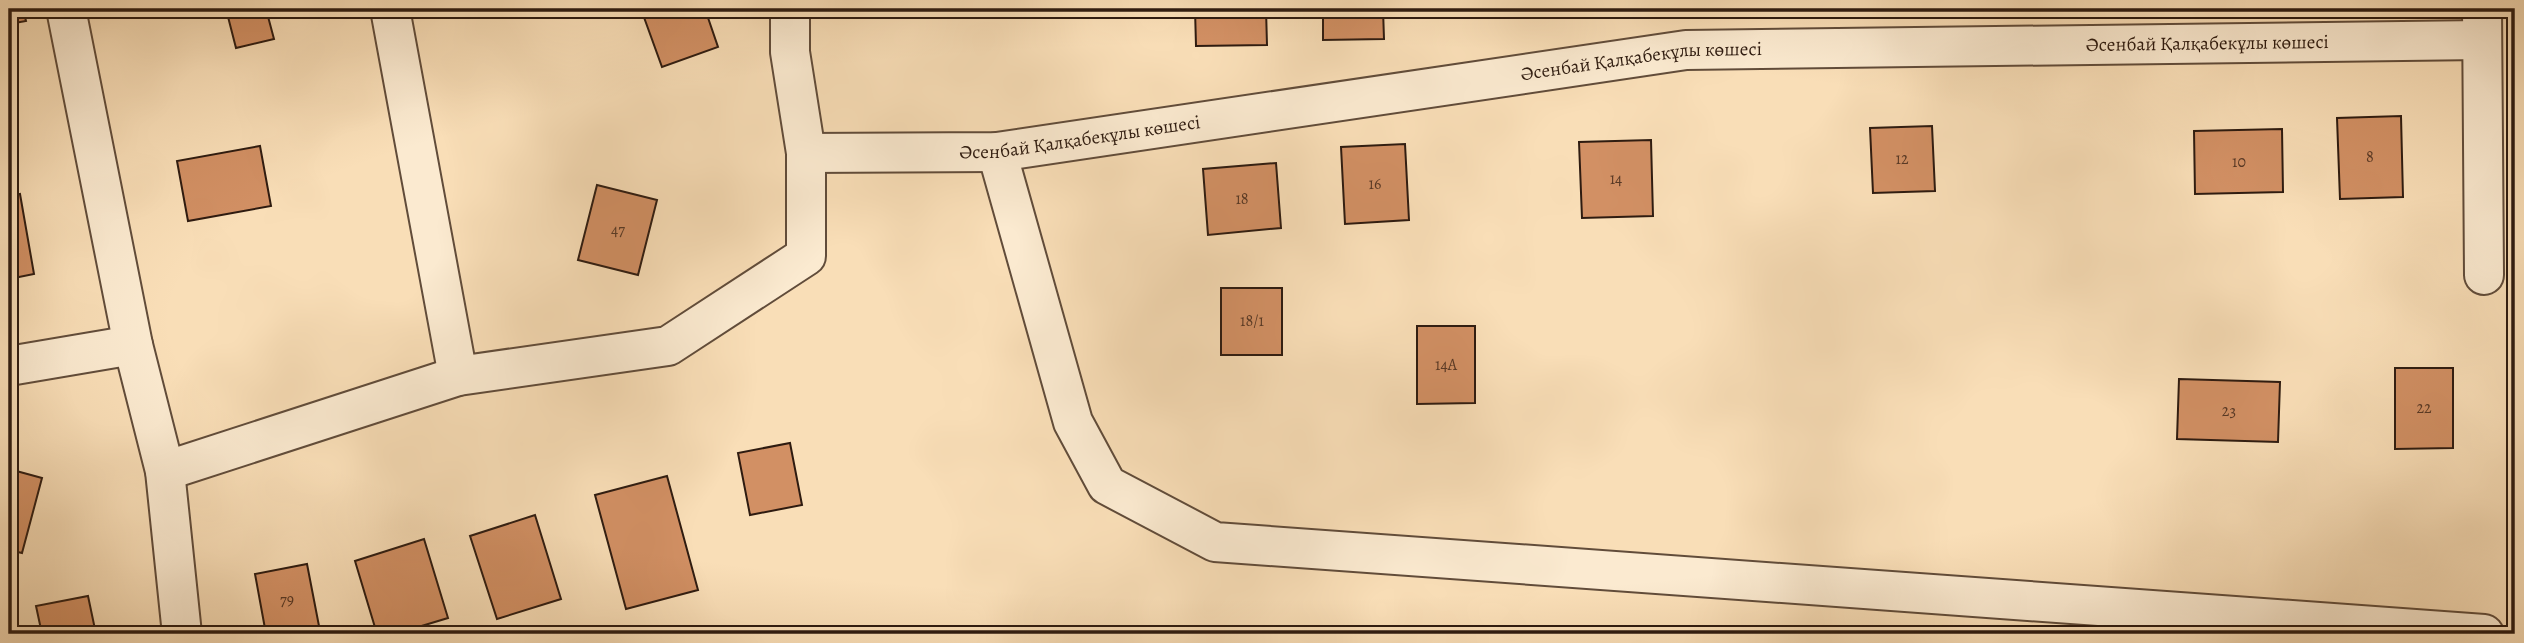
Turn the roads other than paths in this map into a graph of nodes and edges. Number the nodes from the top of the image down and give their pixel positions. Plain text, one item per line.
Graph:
1 (66, 9) edge
2 (390, 9) edge
3 (790, 9) edge
4 (2482, 24) edge
5 (997, 152) junction
6 (806, 153) junction
7 (2484, 275) dead end
8 (133, 345) junction
9 (9, 366) edge
10 (458, 376) junction
11 (165, 471) junction
12 (182, 634) edge
13 (2484, 634) edge

1 - 8 street
2 - 10 street
3 - 6 street
4 - 5 street, Әсенбай Қалқабекұлы көшесі
4 - 7 street
5 - 6 street, Әсенбай Қалқабекұлы көшесі
5 - 13 street
6 - 10 street
8 - 9 street
8 - 11 street
10 - 11 street
11 - 12 street

